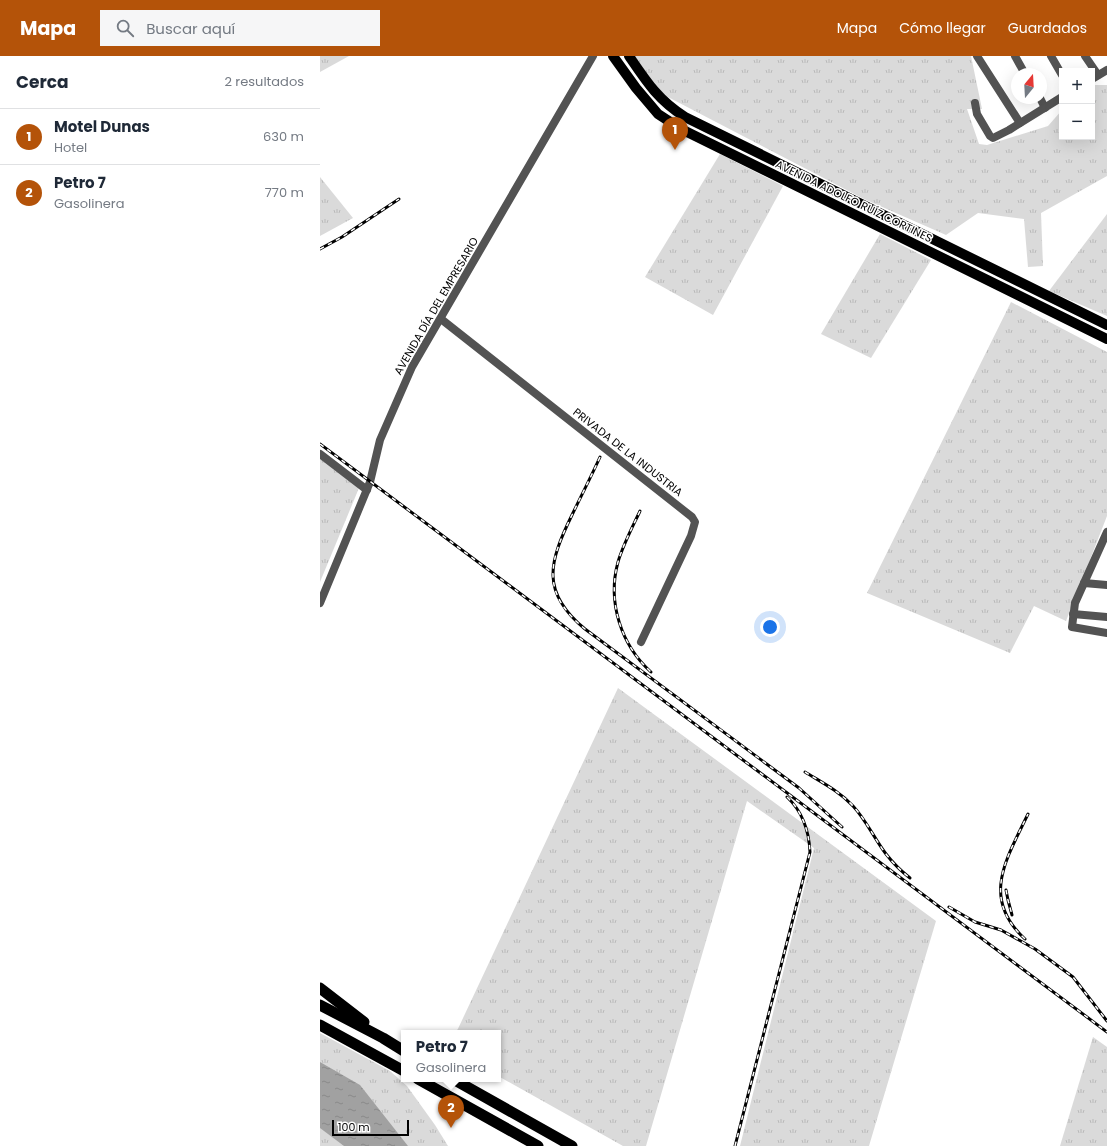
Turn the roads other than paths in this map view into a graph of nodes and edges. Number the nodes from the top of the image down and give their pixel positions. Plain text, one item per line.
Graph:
1 (593, 56) edge
2 (613, 56) edge
3 (629, 56) edge
4 (977, 56) edge
5 (1015, 56) edge
6 (1051, 56) edge
7 (1086, 56) edge
8 (1022, 68) edge
9 (1091, 68) edge
10 (1059, 70) edge
11 (1107, 70) edge
12 (1095, 77) edge
13 (1059, 99) edge
14 (975, 103) dead end
15 (1043, 104) edge
16 (1045, 108) junction
17 (1020, 123) junction
18 (441, 319) junction
19 (1107, 325) edge
20 (1107, 339) edge
21 (320, 454) edge
22 (367, 490) junction
23 (1107, 532) edge
24 (1103, 551) edge
25 (1084, 583) junction
26 (1107, 585) edge
27 (320, 603) edge
28 (1073, 614) junction
29 (1107, 617) edge
30 (1107, 633) edge
31 (641, 642) dead end
32 (320, 988) edge
33 (320, 1005) edge
34 (320, 1025) edge
35 (320, 1032) edge
36 (382, 1038) junction
37 (349, 1041) junction
38 (401, 1049) edge
39 (401, 1069) edge
40 (423, 1082) edge
41 (458, 1082) edge
42 (538, 1146) edge
43 (572, 1146) edge

1 - 18 street, AVENIDA DÍA DEL EMPRESARIO
2 - 20 main road, AVENIDA ADOLFO RUÍZ CORTINES
3 - 19 main road, AVENIDA ADOLFO RUÍZ CORTINES
4 - 17 street
5 - 8 street
6 - 10 street
7 - 9 street
11 - 12 street
13 - 16 street
14 - 17 street
15 - 16 street
16 - 17 street
18 - 22 street, AVENIDA DÍA DEL EMPRESARIO
18 - 31 street, PRIVADA DE LA INDUSTRIA
21 - 22 street
22 - 27 street, AVENIDA DÍA DEL EMPRESARIO
23 - 24 street
24 - 25 street
25 - 26 street
25 - 28 street
28 - 29 street
28 - 30 street
32 - 36 highway
33 - 36 highway
34 - 37 highway
35 - 37 highway
36 - 38 highway
37 - 39 highway
40 - 42 highway
41 - 43 highway

